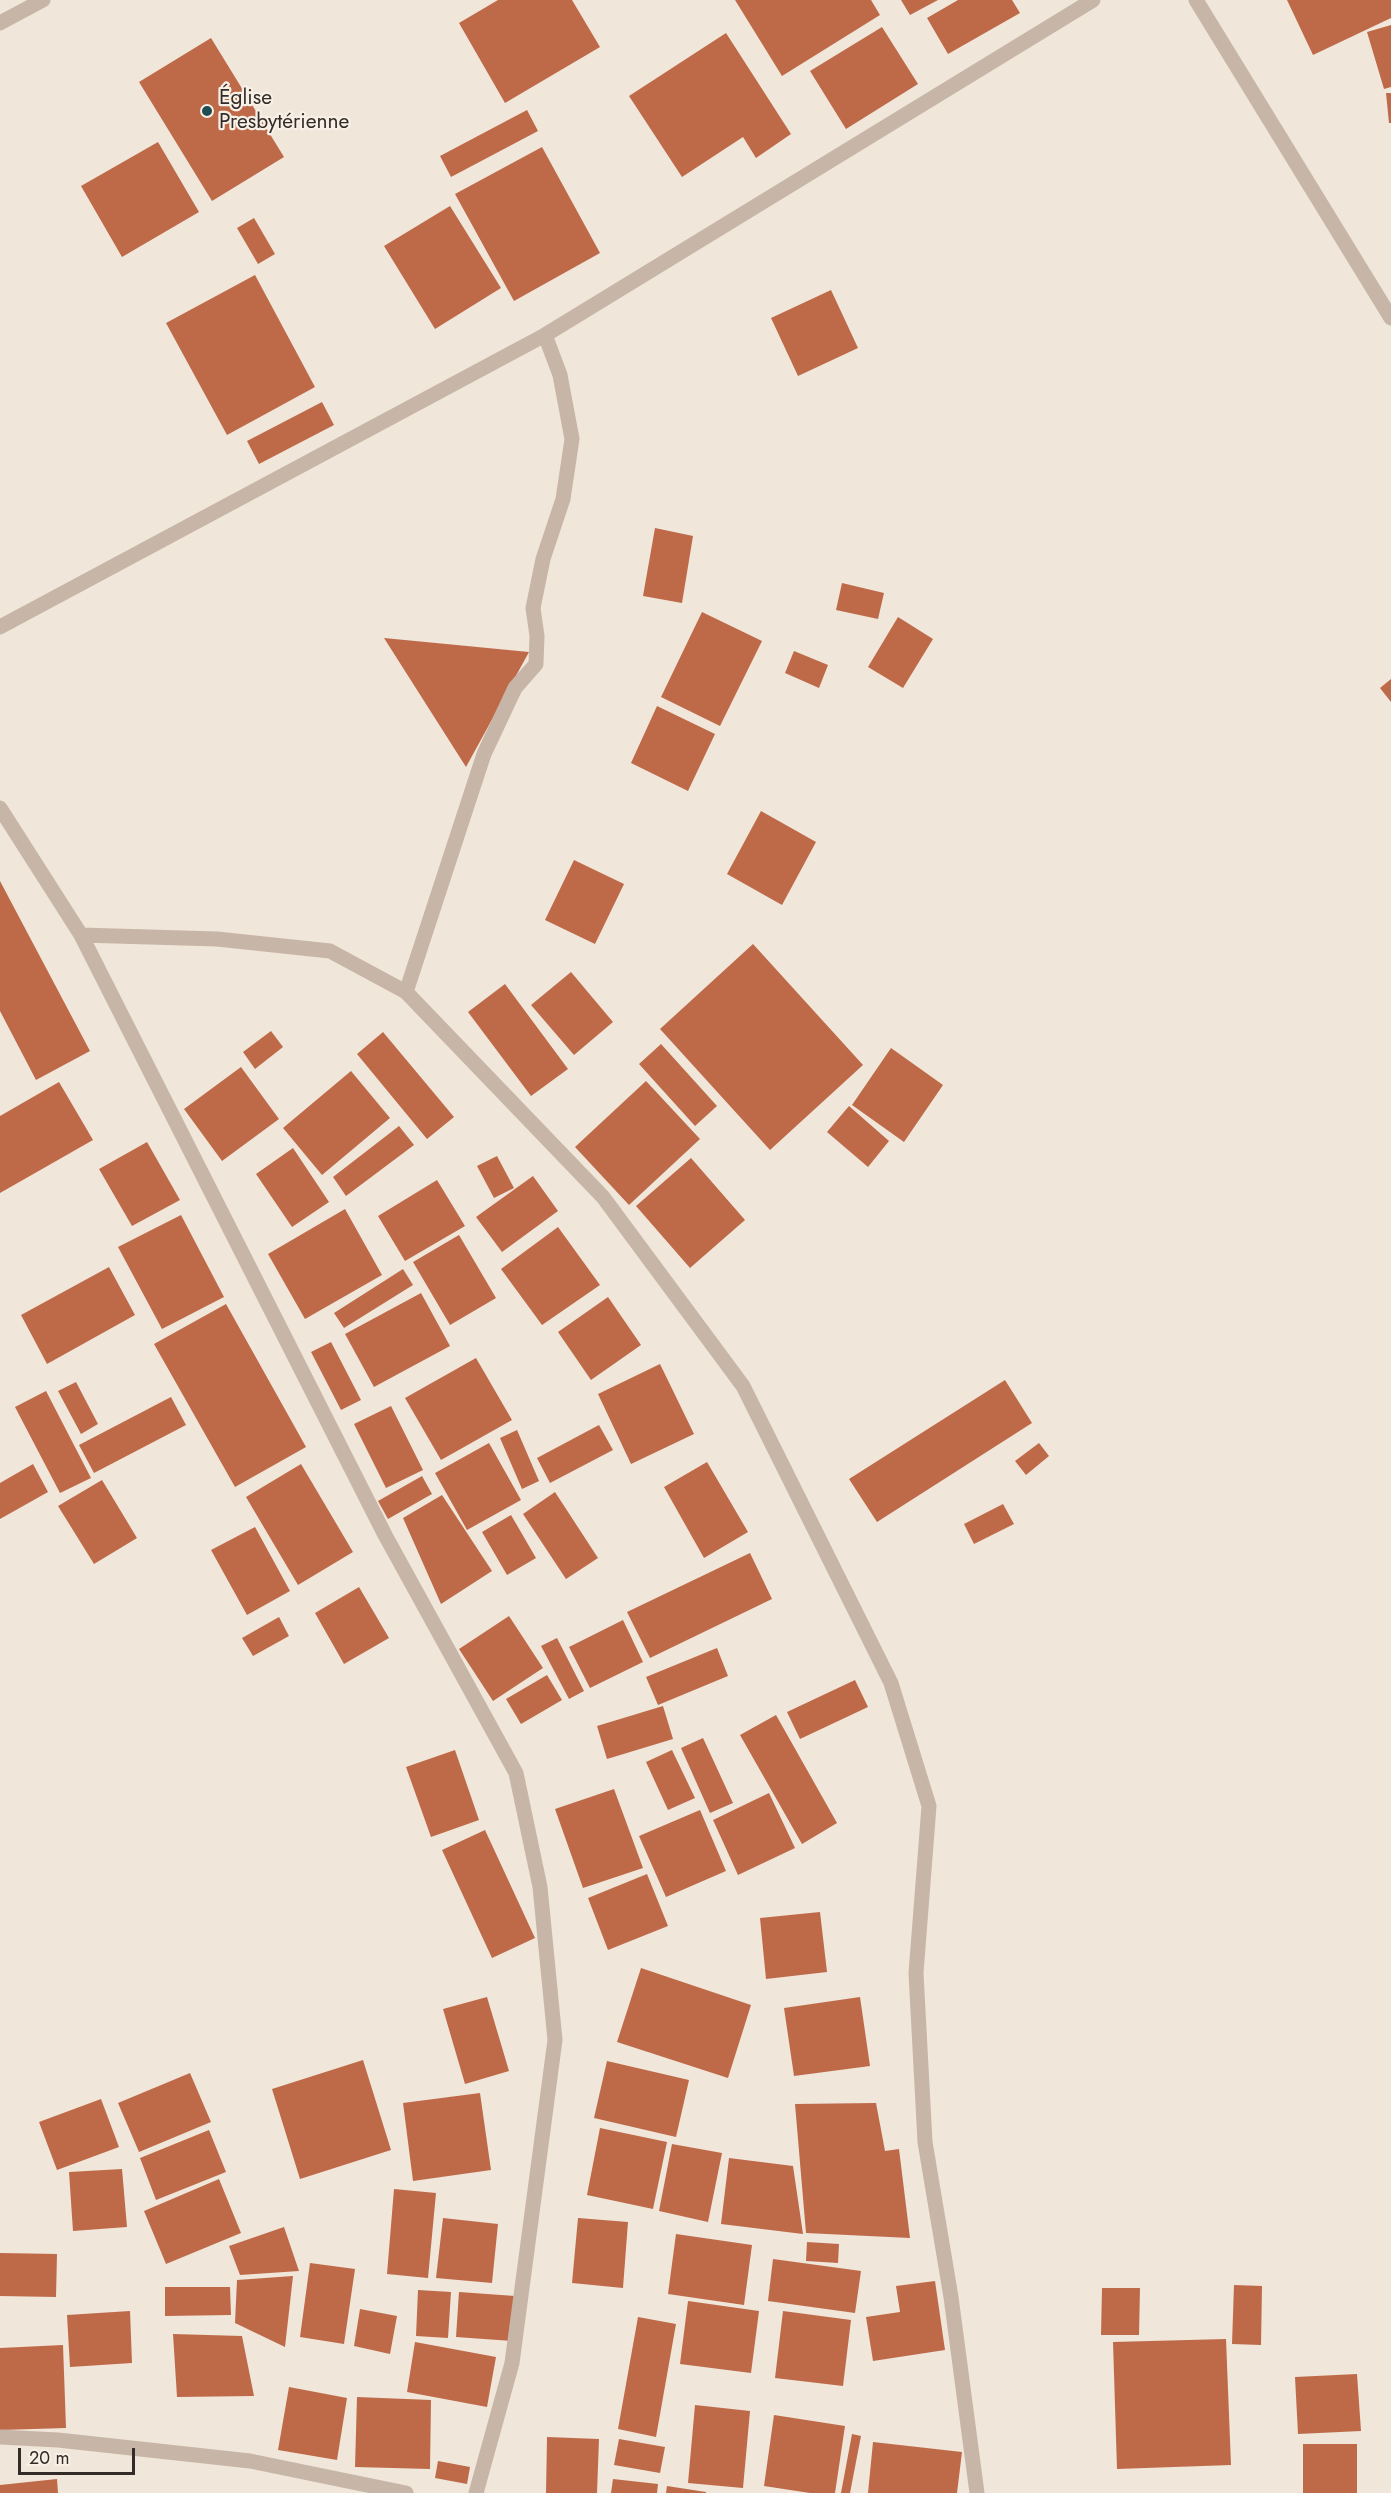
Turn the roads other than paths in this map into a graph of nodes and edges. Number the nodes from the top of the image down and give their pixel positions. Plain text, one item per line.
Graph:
1 (43, 0) edge
2 (1093, 0) edge
3 (1196, 0) edge
4 (0, 23) edge
5 (1391, 318) edge
6 (545, 335) junction
7 (0, 627) edge
8 (0, 808) edge
9 (81, 935) junction
10 (406, 992) junction
11 (0, 2437) edge
12 (406, 2493) edge
13 (476, 2493) edge
14 (977, 2493) edge

1 - 4 street
2 - 6 street
3 - 5 street
6 - 7 street
6 - 10 street
8 - 9 street
9 - 10 street
9 - 13 street
10 - 14 street
11 - 12 street

